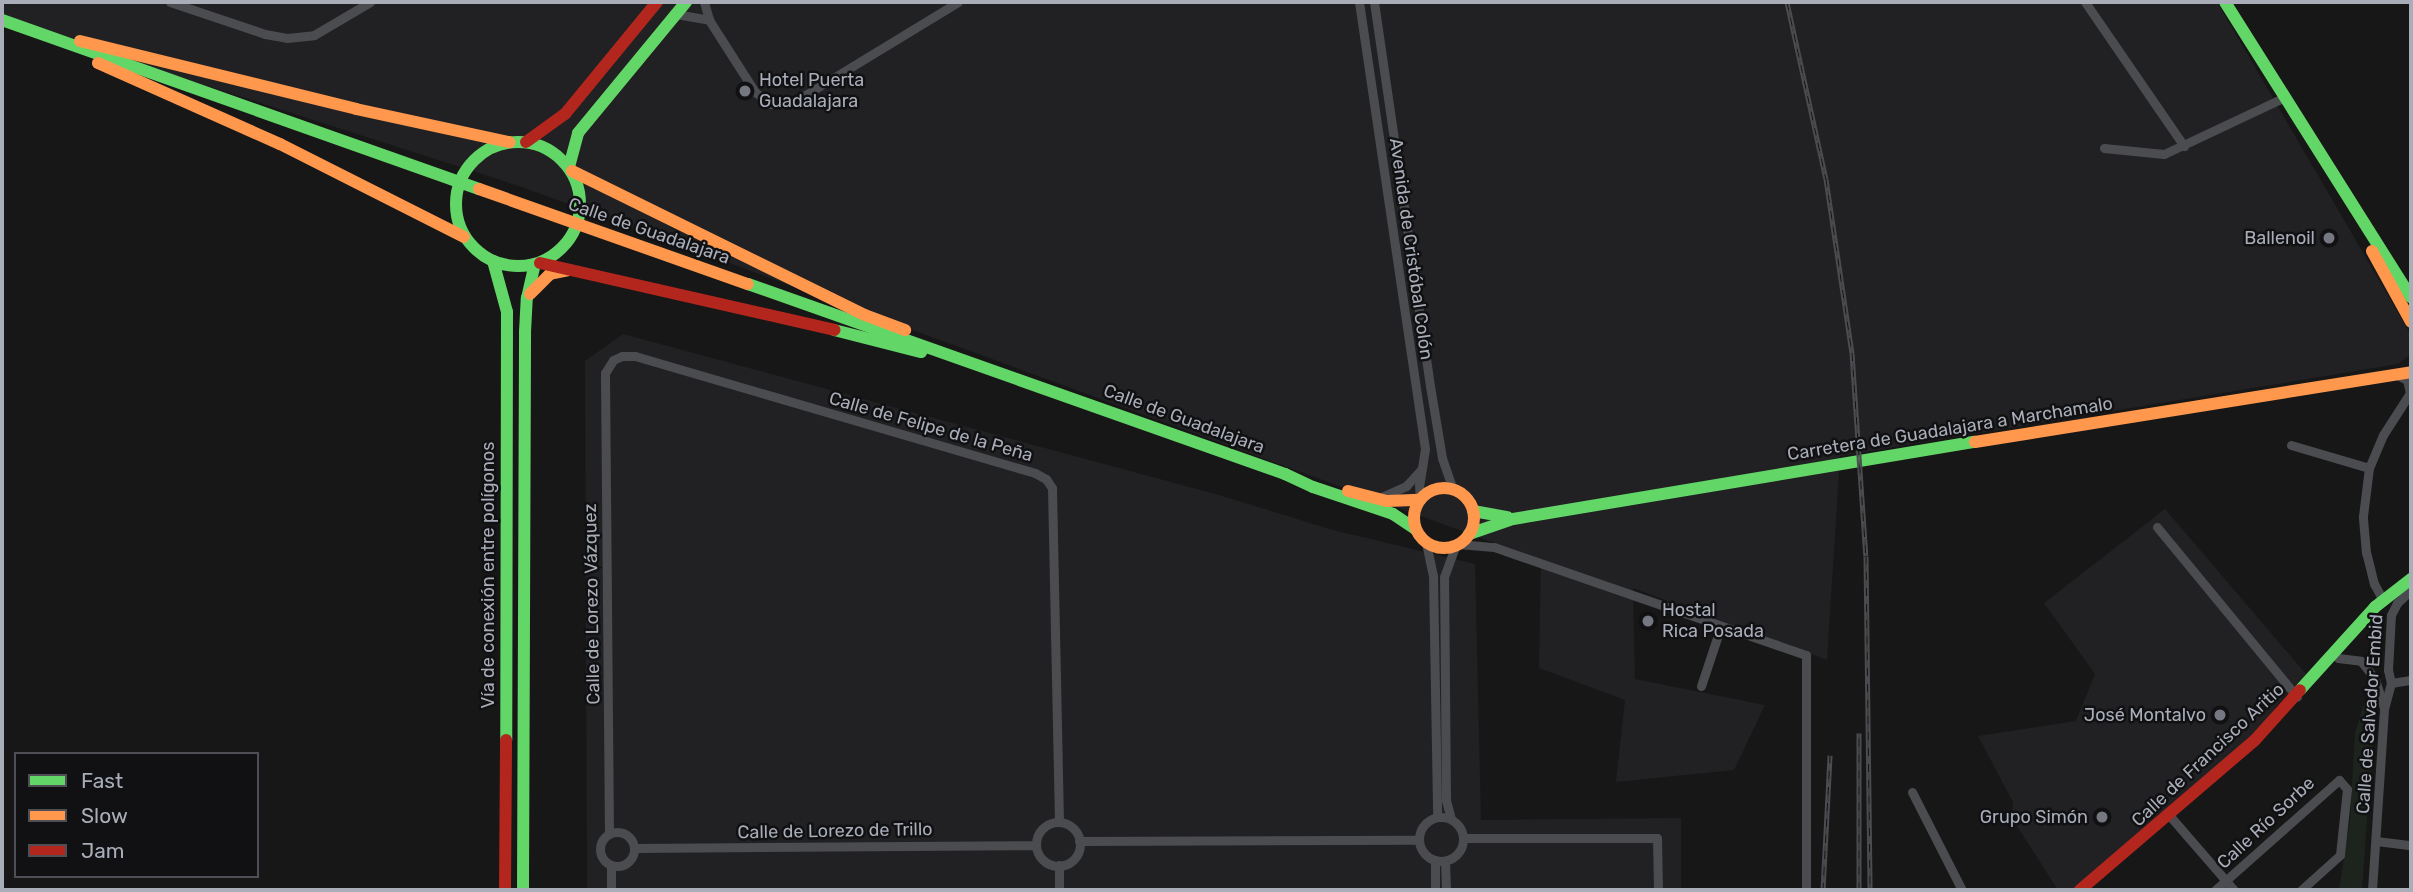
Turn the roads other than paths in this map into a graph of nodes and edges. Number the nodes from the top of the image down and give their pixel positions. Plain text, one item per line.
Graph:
1 (170, 2) edge
2 (370, 2) edge
3 (657, 2) edge
4 (686, 2) edge
5 (704, 2) edge
6 (958, 2) edge
7 (1359, 2) edge
8 (1374, 2) edge
9 (2085, 2) edge
10 (2225, 2) edge
11 (676, 14) junction
12 (2, 20) edge
13 (709, 20) junction
14 (25, 28) junction
15 (2283, 98) junction
16 (509, 142) junction
17 (527, 142) junction
18 (2184, 146) junction
19 (2104, 148) dead end
20 (570, 169) junction
21 (2334, 178) junction
22 (464, 237) junction
23 (493, 261) junction
24 (538, 263) junction
25 (569, 270) junction
26 (2410, 295) edge
27 (527, 298) junction
28 (2411, 322) edge
29 (2411, 363) edge
30 (992, 369) junction
31 (2411, 372) edge
32 (605, 373) joint
33 (2394, 373) junction
34 (1084, 402) junction
35 (2408, 402) edge
36 (2291, 444) dead end
37 (1423, 468) junction
38 (2369, 468) junction
39 (1285, 474) junction
40 (1453, 490) junction
41 (1377, 499) junction
42 (1420, 500) junction
43 (1473, 511) junction
44 (1513, 519) junction
45 (2157, 527) dead end
46 (1415, 529) junction
47 (1472, 532) junction
48 (1426, 543) junction
49 (1457, 545) junction
50 (1494, 547) junction
51 (2411, 579) edge
52 (2411, 589) edge
53 (2383, 600) junction
54 (1721, 626) junction
55 (2338, 658) junction
56 (2314, 679) junction
57 (2411, 680) edge
58 (2391, 683) junction
59 (1701, 686) dead end
60 (2297, 697) junction
61 (2384, 709) junction
62 (505, 764) junction
63 (524, 769) junction
64 (1912, 792) dead end
65 (2169, 815) junction
66 (1437, 817) junction
67 (1451, 819) junction
68 (1059, 822) junction
69 (609, 834) junction
70 (1463, 838) junction
71 (1418, 840) junction
72 (1079, 841) junction
73 (2376, 841) junction
74 (1036, 845) junction
75 (2411, 845) edge
76 (634, 848) junction
77 (1435, 860) junction
78 (1445, 860) junction
79 (611, 865) junction
80 (1059, 865) junction
81 (2226, 881) junction
82 (496, 890) edge
83 (505, 890) edge
84 (523, 890) edge
85 (529, 890) edge
86 (611, 890) edge
87 (1059, 890) edge
88 (1435, 890) edge
89 (1446, 890) edge
90 (1658, 890) edge
91 (1806, 890) edge
92 (1962, 890) edge
93 (2080, 890) edge
94 (2216, 890) edge
95 (2234, 890) edge
96 (2301, 890) edge
97 (2372, 890) edge

1 - 2 street
3 - 17 main road
4 - 11 main road
5 - 13 street
6 - 13 street
7 - 37 street, Avenida de Cristóbal Colón
8 - 40 street, Avenida de Cristóbal Colón
9 - 18 street
10 - 15 main road
11 - 13 street
11 - 20 main road
12 - 14 main road, Calle de Guadalajara
14 - 16 main road
14 - 22 main road
14 - 30 main road, Calle de Guadalajara
15 - 18 street
15 - 21 main road
16 - 17 main road
16 - 22 main road
17 - 20 main road
18 - 19 street
20 - 24 main road
20 - 34 main road
21 - 26 main road
21 - 28 main road
22 - 23 main road
23 - 24 main road
23 - 62 main road, Vía de conexión entre polígonos
24 - 25 main road
24 - 27 main road, Vía de conexión entre polígonos
25 - 27 main road
25 - 30 main road
27 - 63 main road, Vía de conexión entre polígonos
29 - 33 main road
30 - 34 main road, Calle de Guadalajara
31 - 33 main road, Carretera de Guadalajara a Marchamalo
32 - 68 street, Calle de Felipe de la Peña
32 - 69 street, Calle de Lorezo Vázquez
33 - 35 street
33 - 44 main road, Carretera de Guadalajara a Marchamalo
34 - 39 main road, Calle de Guadalajara
35 - 38 street
36 - 38 street
37 - 41 street
37 - 42 street, Avenida de Cristóbal Colón
38 - 53 street
39 - 41 main road, Calle de Guadalajara
39 - 46 main road, Calle de Guadalajara
40 - 42 main road
40 - 43 main road
41 - 42 main road, Calle de Guadalajara
42 - 46 main road
43 - 44 main road, Carretera de Guadalajara a Marchamalo
43 - 47 main road
44 - 47 main road, Carretera de Guadalajara a Marchamalo
45 - 60 street
46 - 48 main road
47 - 49 main road
47 - 50 street
48 - 49 main road
48 - 66 street
49 - 50 street
49 - 67 street
50 - 54 street
51 - 53 main road, Calle de Francisco Aritio
52 - 55 main road
52 - 58 street, Calle de Salvador Embid
53 - 56 main road, Calle de Francisco Aritio
54 - 59 street
54 - 91 street
55 - 56 main road
55 - 61 street
56 - 60 main road, Calle de Francisco Aritio
57 - 58 street
58 - 61 street, Calle de Salvador Embid
60 - 65 main road, Calle de Francisco Aritio
61 - 73 street, Calle de Salvador Embid
62 - 82 main road
62 - 83 main road, Vía de conexión entre polígonos
63 - 84 main road, Vía de conexión entre polígonos
63 - 85 main road
64 - 92 street
65 - 81 street
65 - 93 main road, Calle de Francisco Aritio
66 - 67 street
66 - 71 street
67 - 70 street
68 - 72 street
68 - 74 street
69 - 76 street
69 - 79 street
70 - 78 street
70 - 90 street
71 - 72 street
71 - 77 street
72 - 80 street
73 - 75 street
73 - 97 street, Calle de Salvador Embid
74 - 76 street, Calle de Lorezo de Trillo
74 - 80 street
76 - 79 street
77 - 78 street
77 - 88 street
78 - 89 street
79 - 86 street
80 - 87 street
81 - 94 street, Calle Río Sorbe
81 - 95 street
81 - 96 street, Calle Río Sorbe

